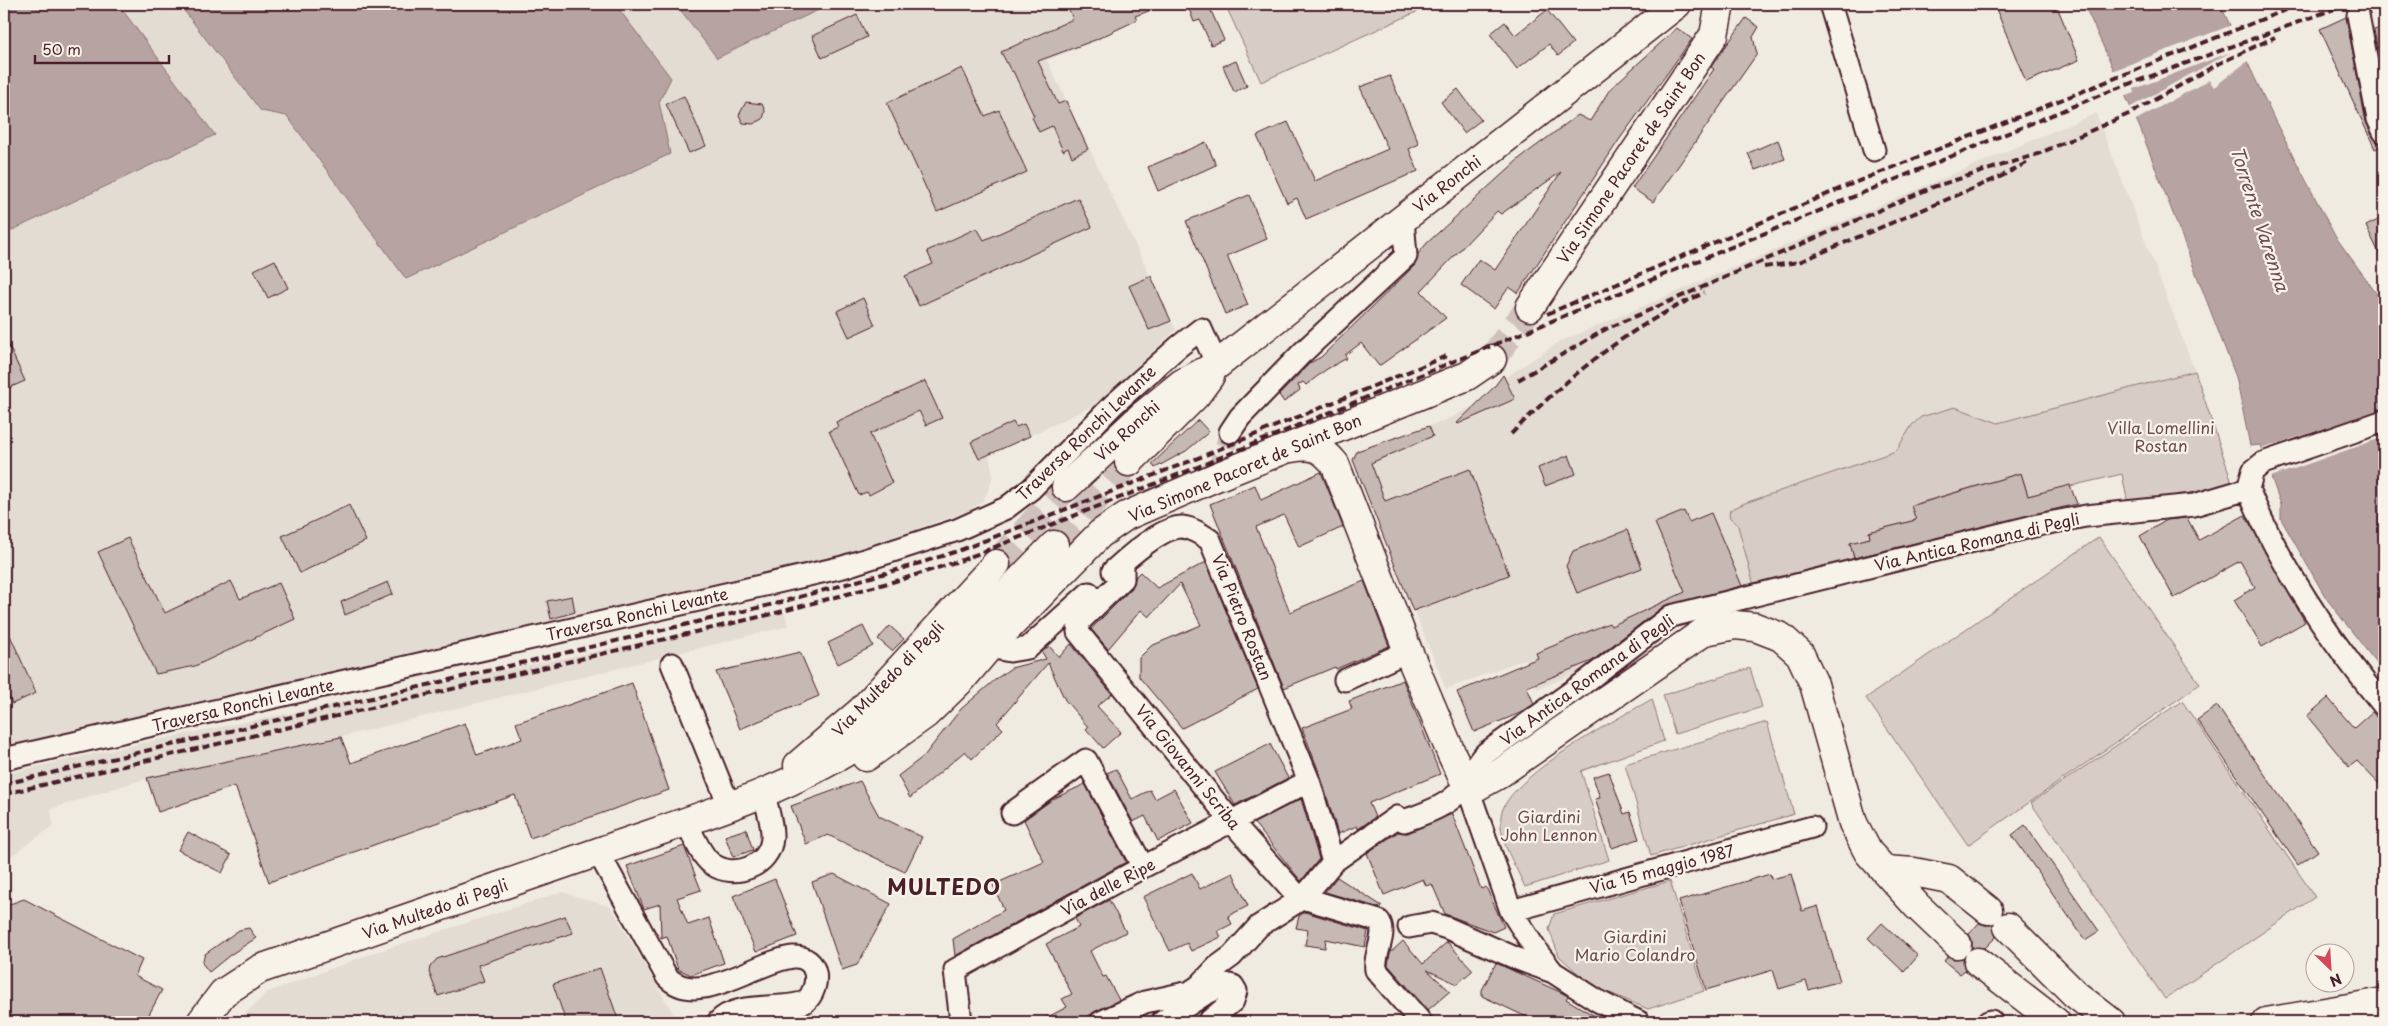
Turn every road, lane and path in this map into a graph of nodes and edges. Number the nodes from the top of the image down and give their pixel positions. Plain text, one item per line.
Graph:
1 (1720, 4) edge
2 (1830, 4) edge
3 (1674, 5) edge
4 (2358, 15) dead end
5 (1714, 35) junction
6 (2384, 132) edge
7 (1874, 150) dead end
8 (1402, 219) junction
9 (1530, 307) tunnel mouth
10 (1492, 359) tunnel mouth
11 (1217, 365) junction
12 (1369, 416) junction
13 (2384, 421) edge
14 (1230, 432) tunnel mouth
15 (1284, 449) junction
16 (1129, 462) tunnel mouth
17 (1335, 464) junction
18 (1066, 487) tunnel mouth
19 (2248, 489) junction
20 (1054, 545) tunnel mouth
21 (1123, 562) junction
22 (996, 564) tunnel mouth
23 (971, 593) junction
24 (989, 647) junction
25 (1408, 651) junction
26 (672, 664) dead end
27 (932, 671) junction
28 (962, 679) junction
29 (1345, 680) dead end
30 (2384, 706) edge
31 (4, 759) edge
32 (1309, 781) junction
33 (1466, 783) junction
34 (773, 788) junction
35 (729, 805) junction
36 (1012, 813) dead end
37 (686, 822) junction
38 (1232, 822) junction
39 (1812, 827) dead end
40 (598, 852) junction
41 (1333, 862) junction
42 (1143, 867) junction
43 (1884, 870) junction
44 (1302, 898) junction
45 (1511, 911) junction
46 (1410, 927) dead end
47 (1957, 944) dead end
48 (1978, 962) dead end
49 (1553, 972) junction
50 (2020, 994) junction
51 (2075, 994) junction
52 (2384, 1002) edge
53 (201, 1022) edge
54 (718, 1022) edge
55 (961, 1022) edge
56 (1100, 1022) edge
57 (1162, 1022) edge
58 (1208, 1022) edge
59 (1421, 1022) edge
60 (1639, 1022) edge
61 (2038, 1022) edge
62 (2056, 1022) edge
63 (2082, 1022) edge
64 (2111, 1022) edge
65 (2266, 1022) edge

1 - 5 main road, Via Simone Pacoret de Saint Bon
2 - 7 street
3 - 5 main road
3 - 8 main road, Via Ronchi
4 - 6 street
5 - 9 main road, Via Simone Pacoret de Saint Bon
8 - 11 main road, Via Ronchi
8 - 14 street
10 - 12 main road, Via Simone Pacoret de Saint Bon
11 - 16 main road, Via Ronchi
11 - 18 main road, Via Ronchi
11 - 31 street, Traversa Ronchi Levante
12 - 15 main road, Via Simone Pacoret de Saint Bon
12 - 17 main road
13 - 19 street
15 - 17 main road
15 - 24 main road, Via Simone Pacoret de Saint Bon
17 - 25 main road
19 - 30 street
19 - 33 street, Via Antica Romana di Pegli
20 - 27 main road
21 - 24 street, Via Pietro Rostan
21 - 32 street, Via Pietro Rostan
21 - 38 street, Via Giovanni Scriba
22 - 23 main road, Via Multedo di Pegli
23 - 27 main road, Via Multedo di Pegli
23 - 34 main road, Via Multedo di Pegli
24 - 28 main road, Via Simone Pacoret de Saint Bon
25 - 29 street
25 - 33 main road
26 - 35 street
27 - 28 main road, Via Multedo di Pegli
27 - 34 main road, Via Multedo di Pegli
28 - 34 main road, Via Multedo di Pegli
32 - 38 street, Via delle Ripe
32 - 41 street, Via Pietro Rostan
33 - 41 street, Via Antica Romana di Pegli
33 - 43 main road
33 - 45 street
34 - 35 main road, Via Multedo di Pegli
34 - 37 street
35 - 37 main road, Via Multedo di Pegli
36 - 42 street
37 - 40 main road, Via Multedo di Pegli
38 - 42 street, Via delle Ripe
38 - 44 street, Via Giovanni Scriba
39 - 45 street, Via 15 maggio 1987
40 - 53 main road, Via Multedo di Pegli
40 - 54 street
41 - 44 street, Via Antica Romana di Pegli
42 - 55 street, Via delle Ripe
43 - 47 main road
43 - 51 main road
44 - 56 street, Via Antica Romana di Pegli
44 - 59 street
45 - 49 street
46 - 49 street
48 - 50 main road
49 - 60 street
50 - 61 main road
50 - 62 main road
51 - 63 main road
51 - 64 main road
52 - 65 main road
57 - 58 street

